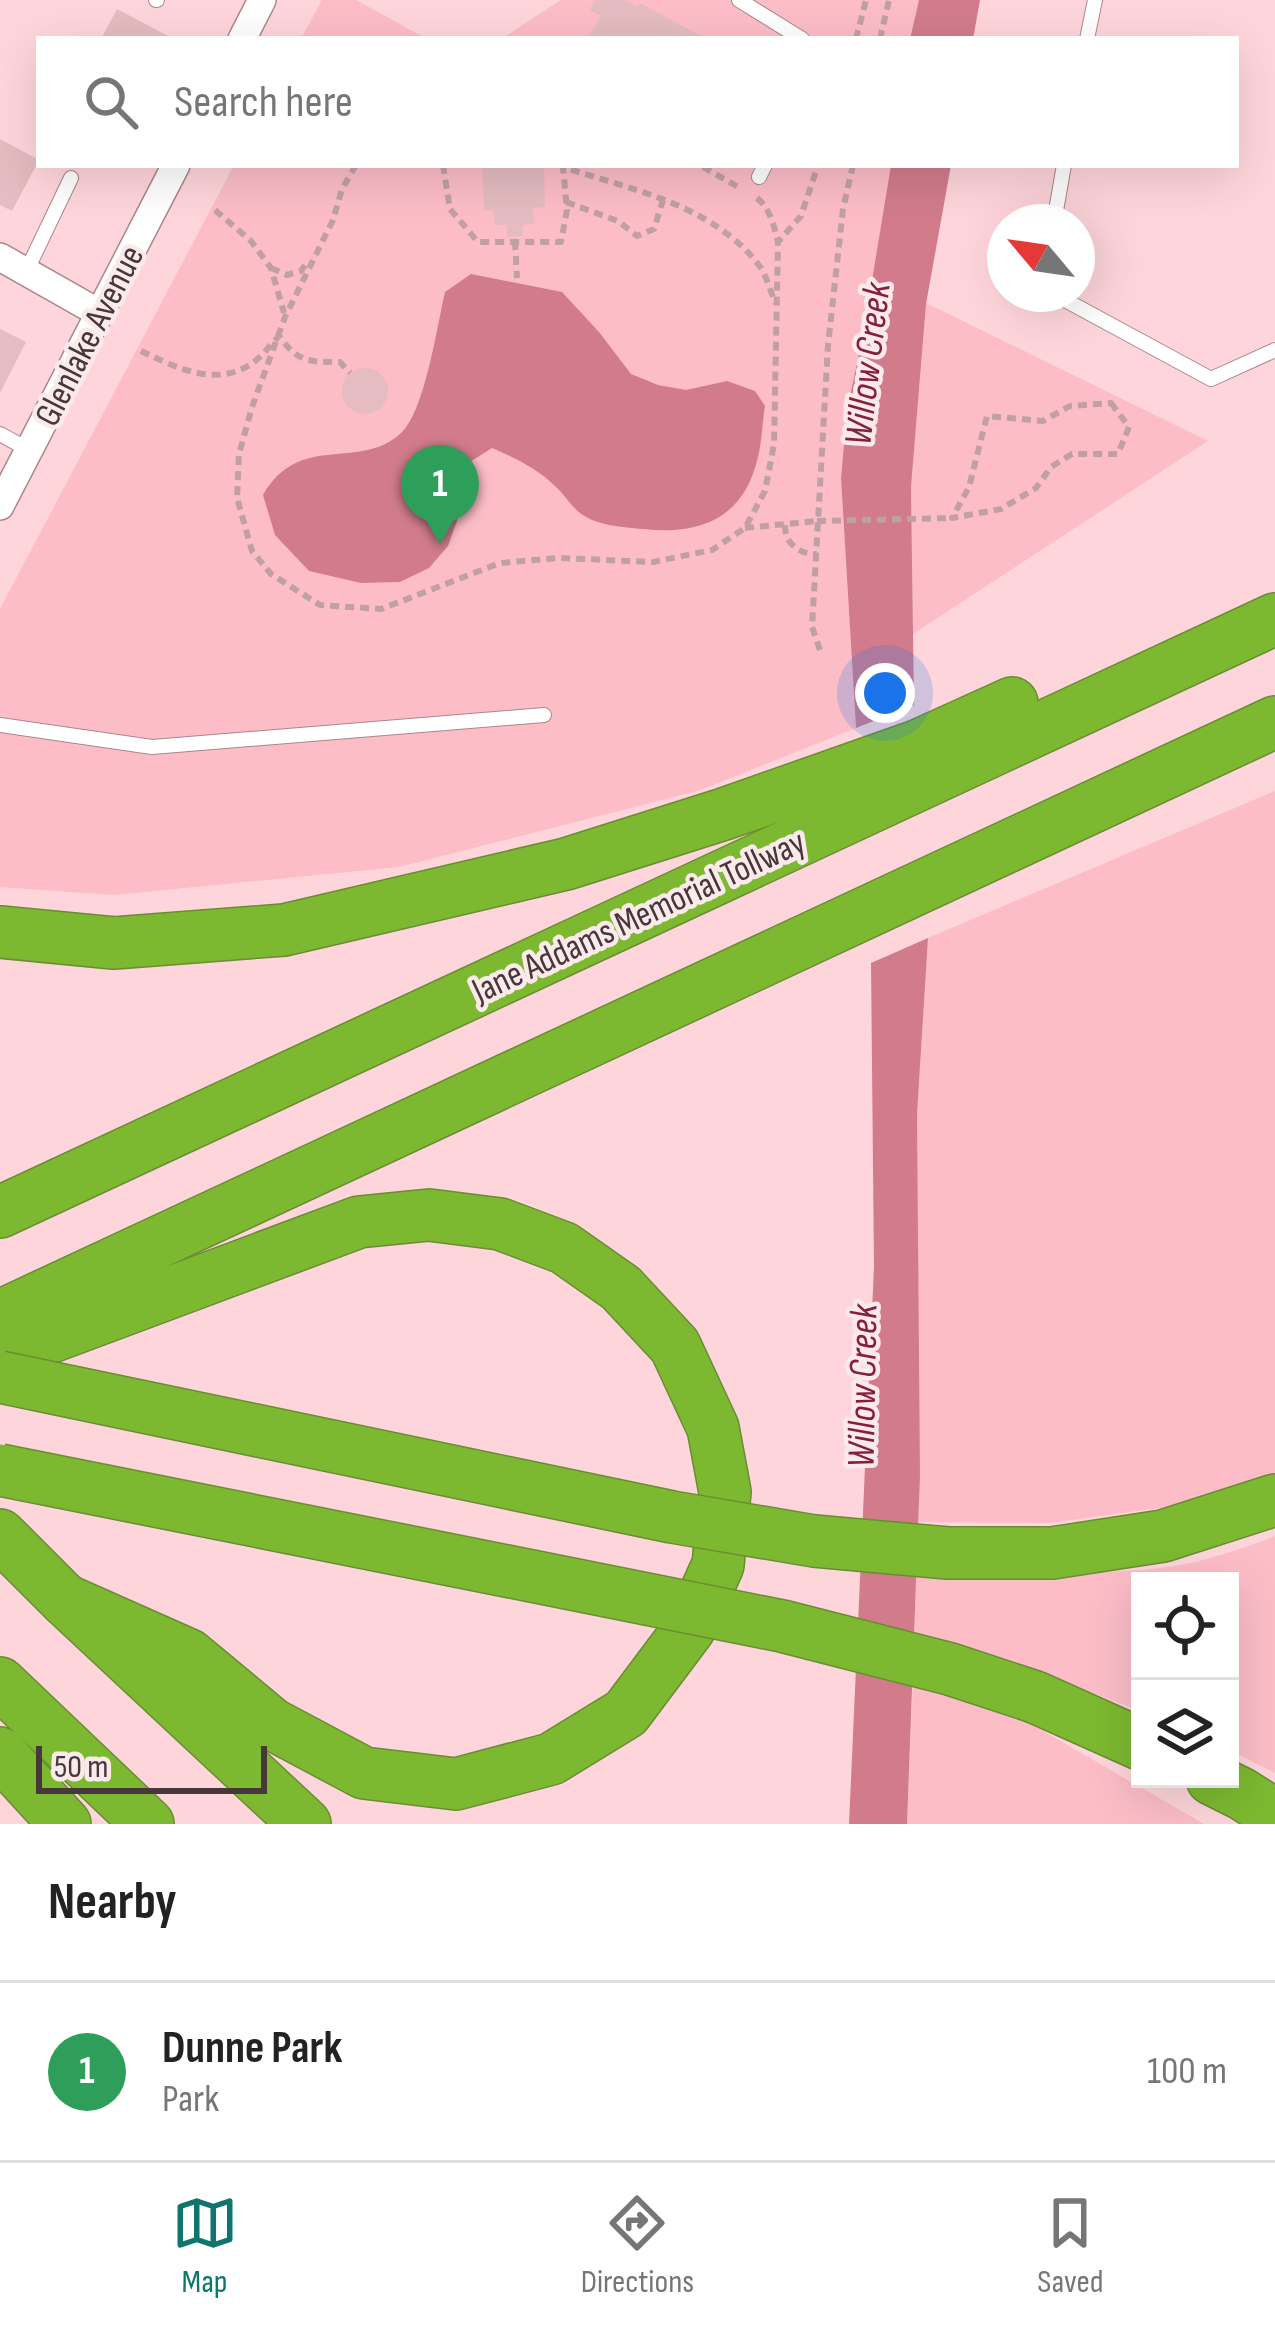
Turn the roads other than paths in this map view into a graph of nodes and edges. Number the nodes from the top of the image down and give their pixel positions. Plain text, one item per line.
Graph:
1 (262, 0) edge
2 (739, 0) edge
3 (1095, 0) edge
4 (244, 36) edge
5 (797, 36) edge
6 (1089, 36) edge
7 (174, 168) edge
8 (1063, 168) edge
9 (71, 178) dead end
10 (1057, 204) edge
11 (0, 257) edge
12 (26, 272) junction
13 (1087, 312) edge
14 (99, 313) junction
15 (1275, 350) edge
16 (0, 434) edge
17 (29, 449) junction
18 (0, 506) edge
19 (1275, 583) edge
20 (1275, 619) edge
21 (544, 715) dead end
22 (1275, 722) edge
23 (0, 725) edge
24 (1275, 745) edge
25 (1191, 764) junction
26 (0, 932) edge
27 (0, 1211) edge
28 (0, 1316) edge
29 (0, 1356) edge
30 (0, 1378) edge
31 (0, 1470) edge
32 (1275, 1500) edge
33 (0, 1534) edge
34 (65, 1600) junction
35 (0, 1683) edge
36 (1131, 1740) edge
37 (0, 1753) edge
38 (1230, 1788) edge
39 (1275, 1815) edge
40 (65, 1824) edge
41 (148, 1824) edge
42 (305, 1824) edge

1 - 4 street
2 - 5 lane
3 - 6 lane
7 - 14 street, Glenlake Avenue
8 - 10 lane
9 - 12 lane
11 - 12 street
12 - 14 street
13 - 15 lane
14 - 17 street, Glenlake Avenue
16 - 17 lane
17 - 18 street, Glenlake Avenue
19 - 26 highway
20 - 27 highway, Jane Addams Memorial Tollway
21 - 23 lane
22 - 25 highway
24 - 25 highway
25 - 28 highway
29 - 34 highway
30 - 32 highway, bridge
31 - 36 highway, bridge
33 - 34 highway
34 - 42 highway
35 - 41 highway
37 - 40 highway
38 - 39 highway

